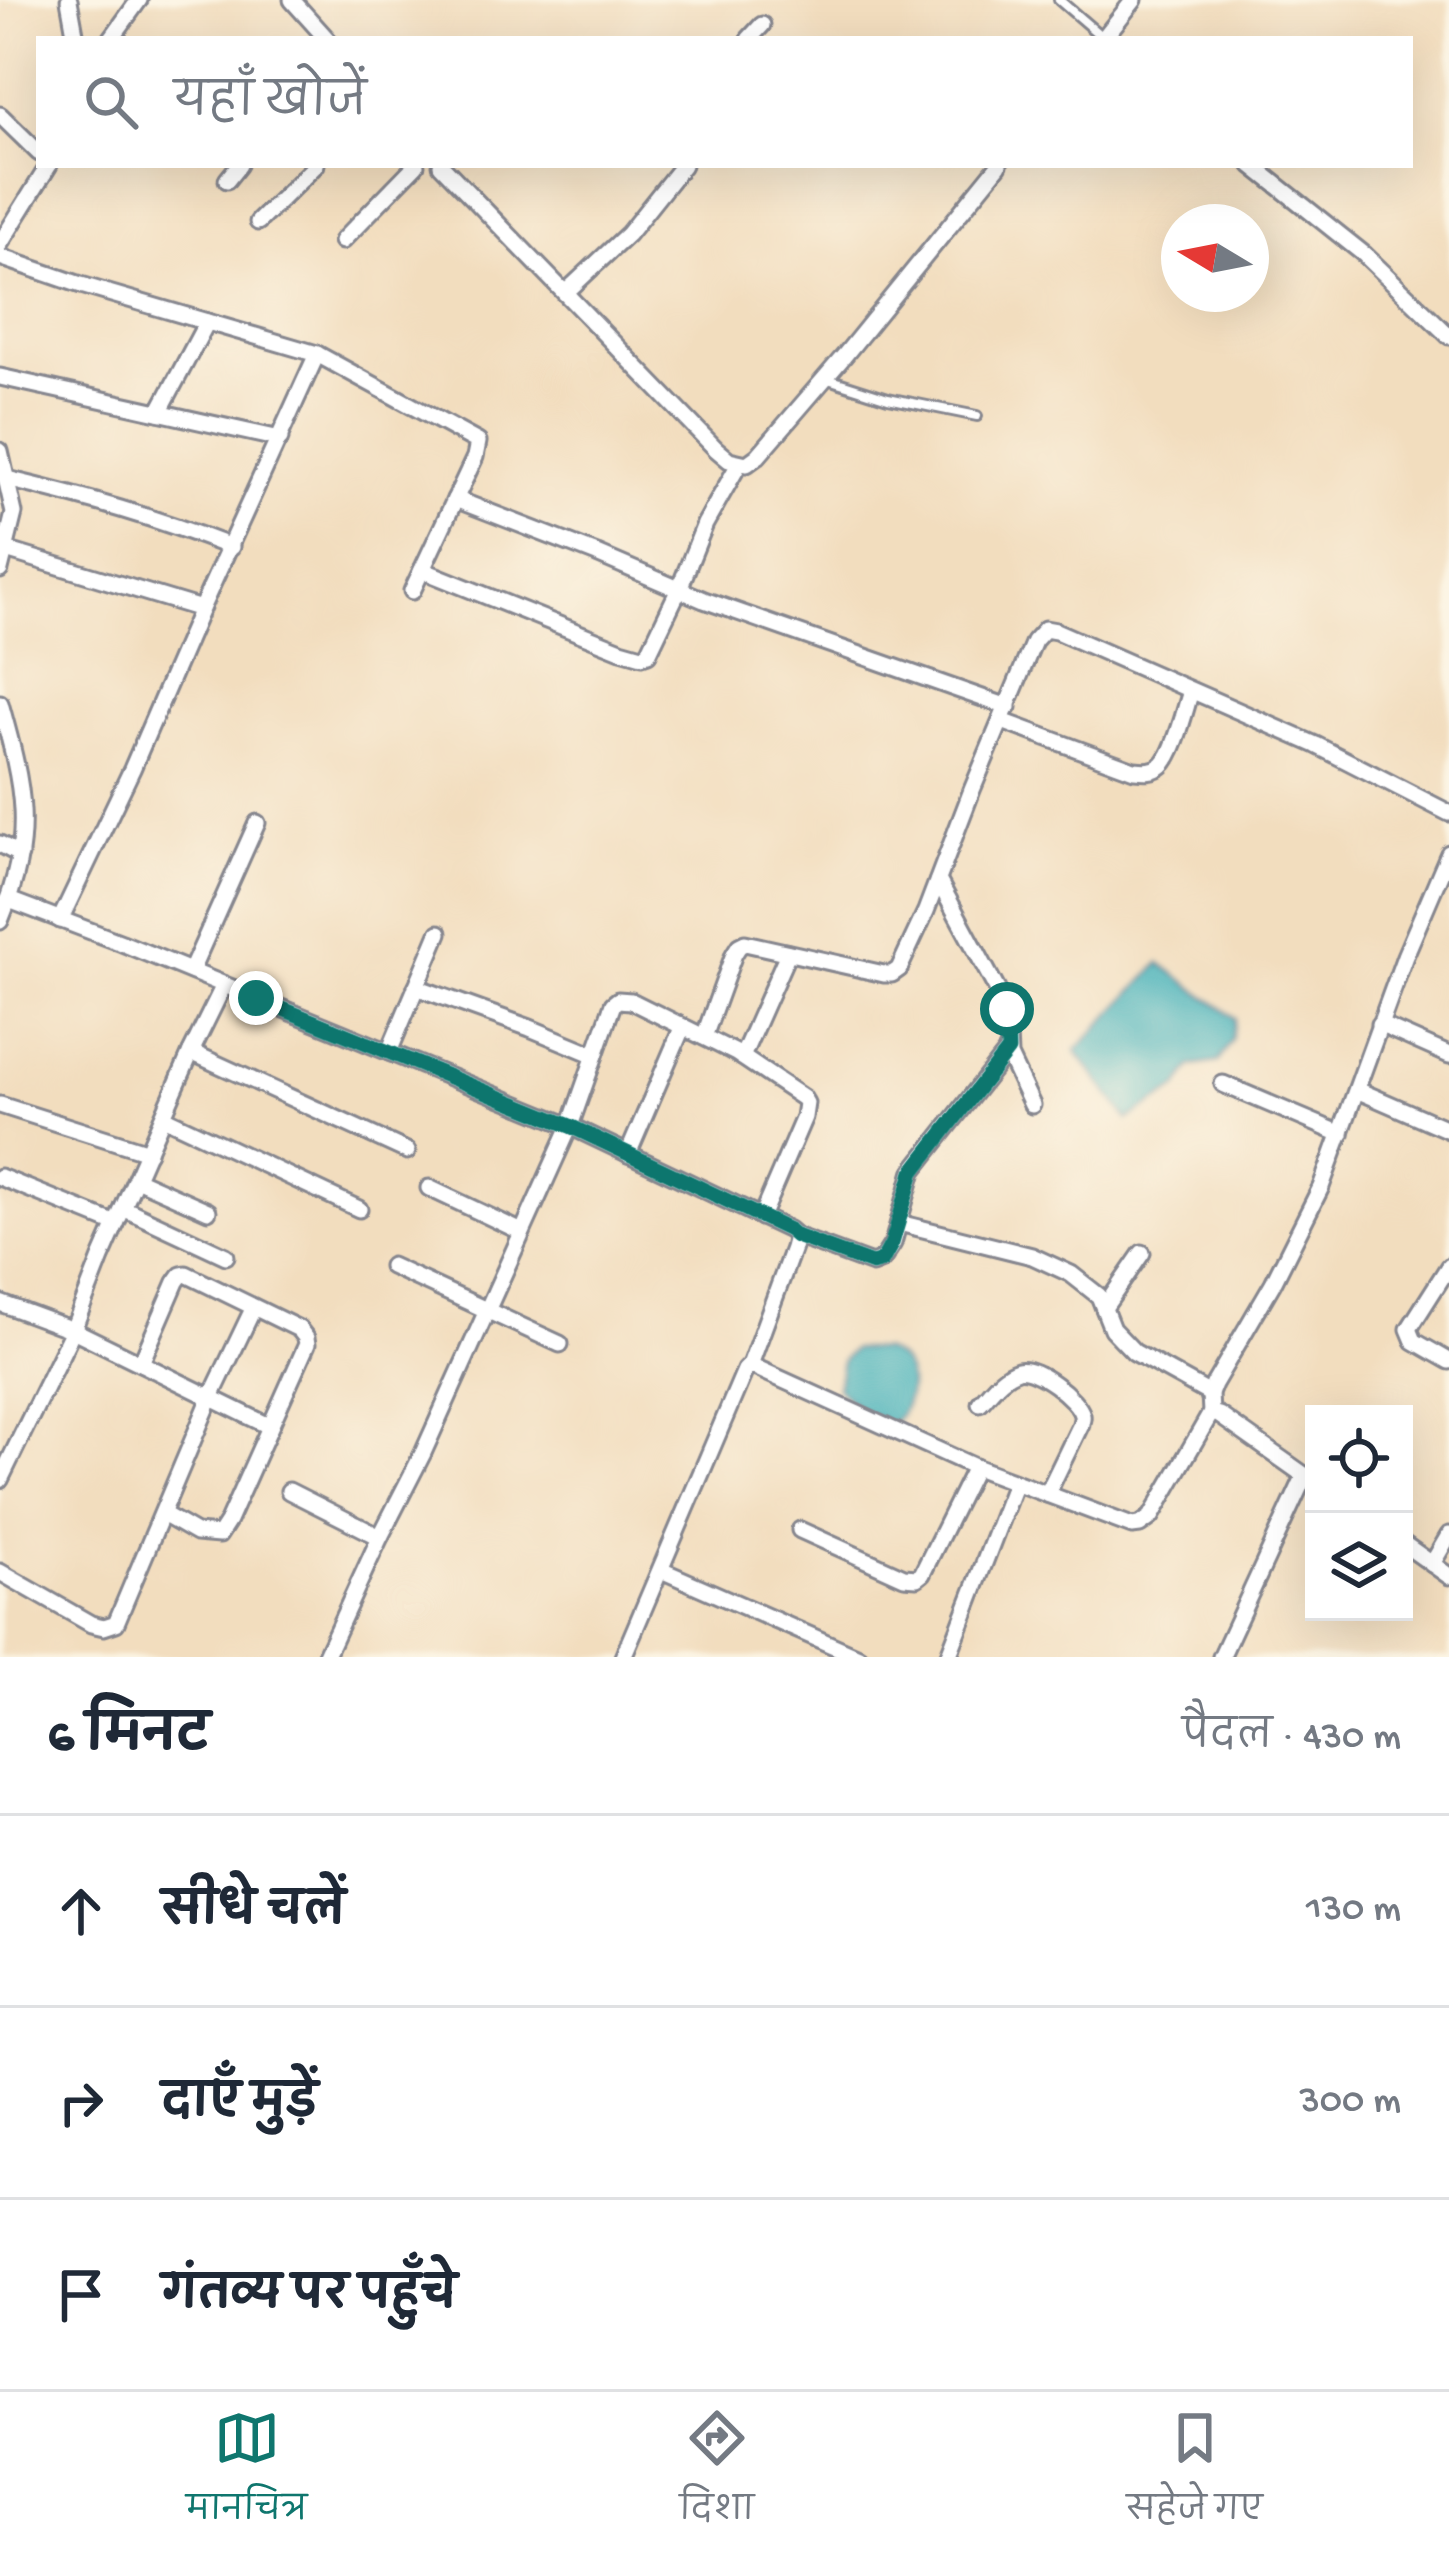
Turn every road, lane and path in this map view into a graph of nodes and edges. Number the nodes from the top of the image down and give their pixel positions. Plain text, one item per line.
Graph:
1 (68, 0) edge
2 (139, 0) edge
3 (292, 0) edge
4 (1059, 0) edge
5 (1134, 0) edge
6 (761, 26) dead end
7 (75, 36) edge
8 (113, 36) edge
9 (324, 36) edge
10 (752, 36) edge
11 (1100, 36) edge
12 (1105, 36) edge
13 (0, 115) edge
14 (36, 150) edge
15 (48, 168) edge
16 (237, 168) edge
17 (313, 168) edge
18 (413, 168) edge
19 (445, 168) edge
20 (679, 168) edge
21 (997, 168) edge
22 (1256, 168) edge
23 (227, 180) dead end
24 (259, 223) dead end
25 (342, 241) dead end
26 (0, 244) edge
27 (0, 257) edge
28 (565, 292) junction
29 (207, 322) junction
30 (1449, 336) edge
31 (317, 354) junction
32 (0, 377) edge
33 (824, 378) junction
34 (159, 412) junction
35 (977, 416) dead end
36 (280, 439) junction
37 (0, 451) edge
38 (739, 464) junction
39 (7, 479) junction
40 (455, 499) junction
41 (231, 547) junction
42 (6, 550) junction
43 (0, 570) edge
44 (422, 570) junction
45 (679, 590) junction
46 (412, 591) dead end
47 (201, 609) junction
48 (1191, 692) junction
49 (0, 703) edge
50 (1005, 714) junction
51 (1449, 813) edge
52 (257, 823) dead end
53 (0, 844) edge
54 (1449, 853) edge
55 (20, 855) junction
56 (938, 880) junction
57 (9, 900) junction
58 (60, 920) junction
59 (0, 921) edge
60 (439, 933) dead end
61 (788, 953) junction
62 (191, 971) junction
63 (224, 985) junction
64 (416, 987) junction
65 (1379, 1024) junction
66 (682, 1028) junction
67 (704, 1037) junction
68 (1008, 1050) junction
69 (191, 1052) junction
70 (389, 1052) junction
71 (595, 1054) junction
72 (1449, 1055) edge
73 (742, 1057) junction
74 (1223, 1084) dead end
75 (1357, 1090) junction
76 (0, 1105) edge
77 (1032, 1105) dead end
78 (163, 1117) junction
79 (570, 1126) junction
80 (1449, 1130) edge
81 (1341, 1134) junction
82 (407, 1151) dead end
83 (148, 1152) junction
84 (628, 1154) junction
85 (0, 1177) edge
86 (136, 1179) junction
87 (429, 1189) dead end
88 (359, 1209) dead end
89 (208, 1210) dead end
90 (119, 1216) junction
91 (761, 1217) junction
92 (899, 1223) junction
93 (522, 1232) junction
94 (796, 1236) junction
95 (1142, 1252) dead end
96 (226, 1256) dead end
97 (391, 1265) dead end
98 (1449, 1266) edge
99 (0, 1303) edge
100 (1104, 1308) junction
101 (253, 1309) junction
102 (487, 1309) junction
103 (73, 1330) junction
104 (560, 1344) dead end
105 (1449, 1361) edge
106 (140, 1363) junction
107 (751, 1365) junction
108 (1210, 1394) junction
109 (211, 1397) junction
110 (980, 1402) dead end
111 (1211, 1413) junction
112 (269, 1426) junction
113 (975, 1467) junction
114 (1305, 1475) edge
115 (0, 1480) edge
116 (1015, 1483) junction
117 (1305, 1489) edge
118 (289, 1491) dead end
119 (1047, 1494) junction
120 (163, 1514) junction
121 (800, 1530) dead end
122 (1449, 1535) edge
123 (380, 1537) junction
124 (1413, 1550) edge
125 (1432, 1564) junction
126 (661, 1570) junction
127 (0, 1572) edge
128 (1449, 1576) edge
129 (326, 1657) edge
130 (623, 1657) edge
131 (859, 1657) edge
132 (948, 1657) edge
133 (1221, 1657) edge

1 - 7 street
2 - 8 street
3 - 9 street
4 - 11 lane
5 - 12 street
6 - 10 street
13 - 14 street
15 - 26 street
16 - 23 street
17 - 24 street
18 - 25 street
19 - 28 street
20 - 28 street
21 - 33 street
22 - 30 street
27 - 29 street
28 - 38 street
29 - 31 street
29 - 34 street
31 - 36 street
31 - 40 street
32 - 34 street
33 - 35 lane
33 - 38 street
34 - 36 street
36 - 41 street
37 - 39 street
38 - 45 street
39 - 41 street
39 - 42 street
40 - 44 street
40 - 45 street
41 - 47 street
42 - 43 street
42 - 47 street
44 - 45 street
44 - 46 street
45 - 50 street
47 - 58 street
48 - 50 street
48 - 50 street
48 - 51 street
49 - 55 street
50 - 56 street
52 - 62 street
53 - 55 street
54 - 65 street
55 - 57 street
56 - 61 street
56 - 68 street
57 - 58 street
57 - 59 street
58 - 62 street
60 - 64 street
61 - 67 street
61 - 73 street
62 - 63 street
63 - 69 street
63 - 70 street
64 - 70 street
64 - 71 street
65 - 72 street
65 - 75 street
66 - 67 street
66 - 71 street
66 - 84 street
67 - 73 street
68 - 77 street
68 - 92 street
69 - 78 street
69 - 82 street
70 - 79 street
71 - 79 street
73 - 91 street
74 - 81 street
75 - 80 street
75 - 81 street
76 - 83 street
78 - 83 street
78 - 88 street
79 - 84 street
79 - 93 street
81 - 108 street
83 - 86 street
84 - 91 street
85 - 90 street
86 - 89 street
86 - 90 street
87 - 93 street
90 - 96 street
90 - 103 street
91 - 94 street
92 - 94 street
92 - 100 street
93 - 102 street
94 - 107 street
95 - 100 street
97 - 102 street
98 - 105 street
99 - 103 street
100 - 108 street
101 - 106 street
101 - 109 street
101 - 112 street
102 - 104 street
102 - 123 street
103 - 106 street
103 - 115 street
106 - 109 street
107 - 113 street
107 - 126 street
108 - 111 street
109 - 112 street
109 - 120 street
110 - 119 street
111 - 114 street
111 - 119 street
112 - 120 street
113 - 116 street
113 - 121 street
116 - 119 street
116 - 132 street
117 - 133 street
118 - 123 street
120 - 127 street
122 - 125 street
123 - 129 street
124 - 125 street
125 - 128 street
126 - 130 street
126 - 131 street

